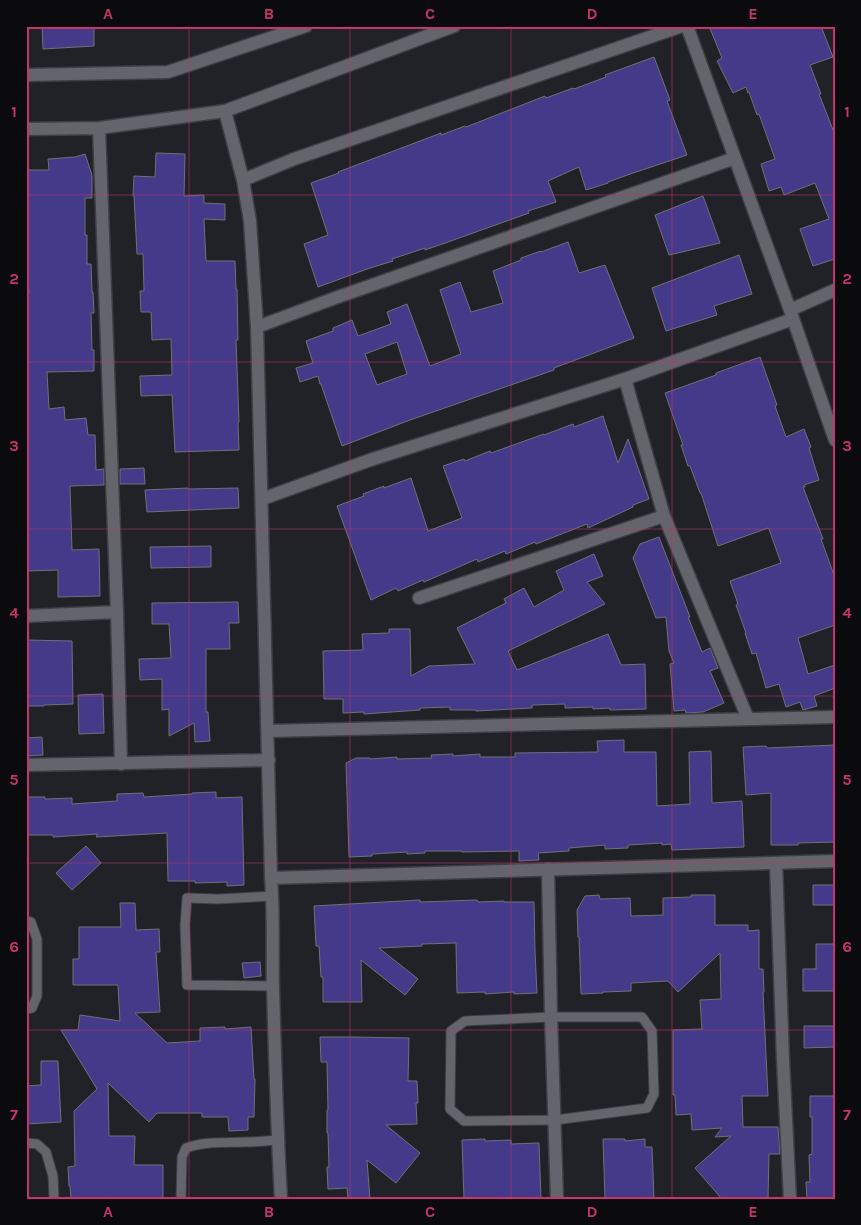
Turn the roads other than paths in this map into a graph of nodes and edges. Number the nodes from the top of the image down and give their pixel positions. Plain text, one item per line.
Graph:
1 (306, 26) edge
2 (454, 26) edge
3 (682, 26) edge
4 (687, 26) edge
5 (440, 28) edge
6 (26, 75) edge
7 (225, 111) junction
8 (99, 128) junction
9 (26, 129) edge
10 (735, 158) junction
11 (243, 180) junction
12 (835, 290) edge
13 (791, 315) junction
14 (257, 327) junction
15 (625, 379) junction
16 (835, 440) edge
17 (262, 499) junction
18 (664, 516) junction
19 (419, 598) dead end
20 (117, 612) junction
21 (26, 616) edge
22 (835, 717) edge
23 (748, 719) junction
24 (268, 731) junction
25 (269, 760) junction
26 (121, 764) junction
27 (26, 765) edge
28 (835, 861) edge
29 (776, 863) junction
30 (548, 869) junction
31 (271, 878) junction
32 (273, 896) junction
33 (26, 921) edge
34 (273, 986) junction
35 (26, 1009) edge
36 (551, 1018) junction
37 (555, 1120) junction
38 (278, 1140) junction
39 (26, 1143) edge
40 (54, 1199) edge
41 (181, 1199) edge
42 (281, 1199) edge
43 (557, 1199) edge
44 (790, 1199) edge

1 - 6 street
2 - 5 street
3 - 11 street
4 - 10 street
5 - 7 street
7 - 8 street
7 - 11 street
8 - 9 street
8 - 20 street
10 - 13 street
10 - 14 street
11 - 14 street
12 - 13 street
13 - 15 street
13 - 16 street
14 - 17 street
15 - 17 street
15 - 18 street
17 - 24 street
18 - 19 street
18 - 23 street
20 - 21 street
20 - 26 street
22 - 23 street
23 - 24 street
24 - 25 street
25 - 26 street
25 - 31 street
26 - 27 street
28 - 29 street
29 - 30 street
29 - 44 street
30 - 31 street
30 - 36 street
31 - 32 street
32 - 34 street
32 - 34 lane
33 - 35 lane
34 - 38 street
36 - 37 street
36 - 37 lane
36 - 37 lane
37 - 43 street
38 - 41 lane
38 - 42 street
39 - 40 lane

